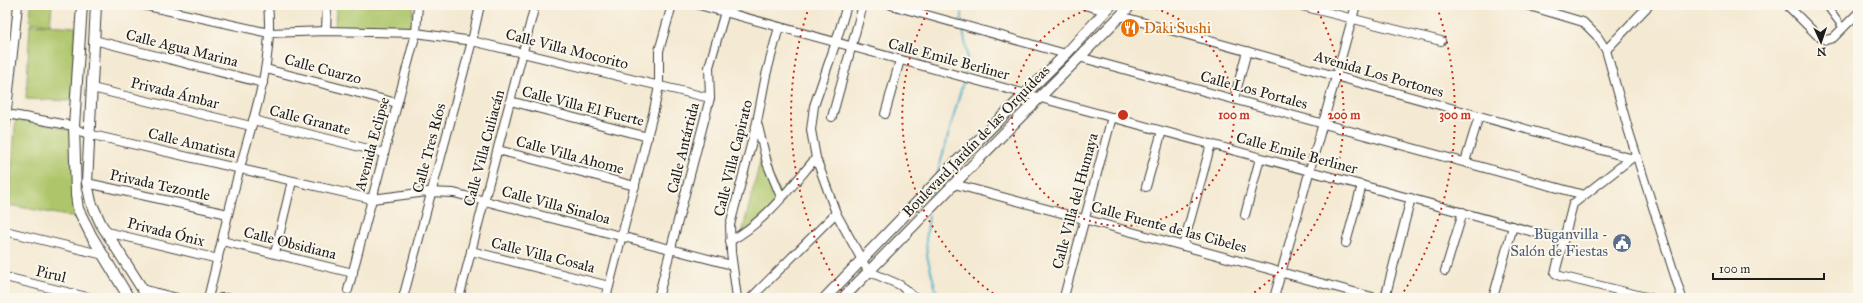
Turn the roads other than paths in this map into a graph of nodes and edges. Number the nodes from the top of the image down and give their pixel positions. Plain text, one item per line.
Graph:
1 (18, 5) edge
2 (82, 5) edge
3 (96, 5) edge
4 (143, 5) edge
5 (268, 5) edge
6 (327, 5) edge
7 (418, 5) edge
8 (480, 5) edge
9 (535, 5) edge
10 (672, 5) edge
11 (699, 5) edge
12 (847, 5) edge
13 (863, 5) edge
14 (892, 5) edge
15 (1084, 5) edge
16 (1131, 5) edge
17 (1298, 5) edge
18 (1356, 5) edge
19 (1526, 5) edge
20 (1649, 5) edge
21 (1787, 5) edge
22 (1826, 5) edge
23 (1109, 8) edge
24 (726, 9) edge
25 (1858, 13) edge
26 (1120, 16) junction
27 (1353, 19) junction
28 (779, 27) junction
29 (1843, 28) junction
30 (326, 31) junction
31 (269, 33) junction
32 (416, 33) junction
33 (94, 40) junction
34 (472, 41) junction
35 (1441, 41) dead end
36 (836, 42) junction
37 (9, 44) edge
38 (851, 46) junction
39 (1606, 50) junction
40 (1247, 51) junction
41 (523, 53) junction
42 (1066, 54) junction
43 (1079, 57) junction
44 (900, 60) junction
45 (266, 69) junction
46 (1336, 77) junction
47 (263, 83) junction
48 (659, 86) junction
49 (92, 88) junction
50 (1026, 94) junction
51 (1039, 97) junction
52 (710, 98) junction
53 (1234, 98) junction
54 (6, 101) edge
55 (510, 101) junction
56 (397, 103) junction
57 (7, 114) junction
58 (885, 114) dead end
59 (1479, 116) junction
60 (832, 117) dead end
61 (1112, 117) junction
62 (757, 122) junction
63 (252, 123) junction
64 (1323, 124) junction
65 (76, 128) junction
66 (5, 130) edge
67 (1162, 131) junction
68 (87, 133) junction
69 (648, 137) junction
70 (1211, 144) junction
71 (498, 150) junction
72 (384, 153) junction
73 (1633, 157) junction
74 (816, 158) junction
75 (1260, 158) junction
76 (1465, 162) junction
77 (240, 169) junction
78 (1310, 171) junction
79 (292, 181) junction
80 (87, 183) junction
81 (954, 184) junction
82 (1362, 185) junction
83 (635, 186) junction
84 (1146, 187) dead end
85 (432, 192) junction
86 (1584, 195) junction
87 (781, 197) junction
88 (1411, 198) junction
89 (372, 199) junction
90 (484, 200) junction
91 (1463, 212) junction
92 (836, 213) junction
93 (228, 214) junction
94 (1245, 215) dead end
95 (1084, 219) junction
96 (1513, 226) junction
97 (5, 231) edge
98 (106, 232) junction
99 (622, 236) junction
100 (1563, 240) junction
101 (222, 241) junction
102 (730, 241) junction
103 (1346, 243) dead end
104 (1183, 246) junction
105 (672, 249) junction
106 (471, 251) junction
107 (275, 253) junction
108 (104, 255) junction
109 (218, 259) junction
110 (861, 260) junction
111 (732, 265) junction
112 (868, 271) junction
113 (1446, 271) dead end
114 (1282, 272) junction
115 (353, 273) junction
116 (5, 277) edge
117 (609, 286) junction
118 (142, 289) junction
119 (348, 290) dead end
120 (1064, 292) dead end
121 (847, 296) edge
122 (91, 298) edge
123 (129, 298) edge
124 (148, 298) edge
125 (177, 298) edge
126 (208, 298) edge
127 (221, 298) edge
128 (234, 298) edge
129 (402, 298) edge
130 (459, 298) edge
131 (606, 298) edge
132 (658, 298) edge
133 (737, 298) edge
134 (751, 298) edge
135 (825, 298) edge
136 (915, 298) edge
137 (1274, 298) edge
138 (1376, 298) edge
139 (1385, 298) edge
140 (1493, 298) edge
141 (1650, 298) edge
142 (1682, 298) edge

1 - 37 street
2 - 65 street
3 - 33 street
4 - 31 street, Calle Villa Mocorito
5 - 31 street
6 - 30 street
7 - 32 street, Avenida Eclipse
8 - 34 street, Calle Tres Ríos
9 - 41 street, Calle Villa Culiacán
10 - 48 street
11 - 24 street, Calle Emile Berliner
12 - 36 street
13 - 38 street
14 - 42 street
15 - 23 street
16 - 26 street, Boulevard Jardín de las Orquídeas
17 - 27 street
18 - 27 street
19 - 39 street
20 - 39 street
21 - 29 street
22 - 29 street
23 - 42 street, Boulevard Jardín de las Orquídeas
24 - 28 street, Calle Emile Berliner
24 - 52 street, Calle Antártida
25 - 29 street
26 - 40 street, Avenida Los Portones
26 - 43 street, Boulevard Jardín de las Orquídeas
27 - 35 street
27 - 46 street
28 - 36 street, Calle Emile Berliner
28 - 62 street, Calle Villa Capirato
30 - 31 street, Calle Villa Mocorito
30 - 32 street, Calle Villa Mocorito
31 - 45 street
32 - 34 street, Calle Villa Mocorito
32 - 56 street, Avenida Eclipse
33 - 47 street, Calle Agua Marina
33 - 49 street
34 - 41 street, Calle Villa Mocorito
34 - 85 street, Calle Tres Ríos
36 - 38 street, Calle Emile Berliner
36 - 74 street
37 - 54 street
38 - 44 street, Calle Emile Berliner
38 - 60 street
39 - 73 street
40 - 46 street, Avenida Los Portones
40 - 53 street
41 - 48 street, Calle Villa Mocorito
41 - 55 street, Calle Villa Culiacán
42 - 50 street, Boulevard Jardín de las Orquídeas
43 - 51 street, Boulevard Jardín de las Orquídeas
43 - 53 street, Calle Los Portales
44 - 50 street, Calle Emile Berliner
44 - 58 street
45 - 47 street
45 - 56 street, Calle Cuarzo
46 - 59 street, Avenida Los Portones
46 - 64 street
47 - 63 street
48 - 52 street, Calle Villa Mocorito
48 - 69 street
49 - 63 street, Privada Ámbar
49 - 68 street
50 - 51 street, Calle Emile Berliner
50 - 110 street, Boulevard Jardín de las Orquídeas
51 - 61 street, Calle Emile Berliner
51 - 81 street, Boulevard Jardín de las Orquídeas
52 - 105 street, Calle Antártida
53 - 64 street, Calle Los Portales
54 - 57 street
55 - 69 street, Calle Villa El Fuerte
55 - 71 street, Calle Villa Culiacán
56 - 72 street, Avenida Eclipse
57 - 65 street, Calle Amatista
57 - 66 street
59 - 73 street, Avenida Los Portones
59 - 76 street
61 - 67 street, Calle Emile Berliner
61 - 95 street, Calle Villa del Humaya
62 - 87 street
62 - 102 street, Calle Villa Capirato
63 - 72 street, Calle Granate
63 - 77 street
64 - 76 street, Calle Los Portales
64 - 78 street
65 - 68 street, Calle Amatista
65 - 108 street
67 - 70 street, Calle Emile Berliner
67 - 84 street
68 - 77 street, Calle Amatista
68 - 80 street
69 - 83 street
70 - 75 street, Calle Emile Berliner
70 - 104 street
71 - 83 street, Calle Villa Ahome
71 - 90 street, Calle Villa Culiacán
72 - 89 street, Avenida Eclipse
73 - 86 street
73 - 142 street
74 - 87 street
74 - 92 street
75 - 78 street, Calle Emile Berliner
75 - 94 street
76 - 86 street, Calle Los Portales
77 - 79 street, Calle Amatista
77 - 93 street
78 - 82 street, Calle Emile Berliner
78 - 114 street
79 - 89 street, Calle Amatista
79 - 107 street
80 - 93 street, Privada Tezontle
80 - 98 street
81 - 95 street, Calle Fuente de las Cibeles
81 - 112 street, Boulevard Jardín de las Orquídeas
82 - 88 street, Calle Emile Berliner
82 - 103 street
83 - 99 street
85 - 89 street, Calle Villa Sinaloa
85 - 90 street, Calle Villa Sinaloa
85 - 129 street, Calle Tres Ríos
86 - 100 street
87 - 102 street
88 - 91 street, Calle Emile Berliner
88 - 139 street
89 - 115 street, Avenida Eclipse
90 - 99 street, Calle Villa Sinaloa
90 - 106 street, Calle Villa Culiacán
91 - 96 street, Calle Emile Berliner
91 - 113 street
92 - 110 street
92 - 134 street
93 - 101 street
95 - 104 street, Calle Fuente de las Cibeles
95 - 120 street, Calle Villa del Humaya
96 - 100 street, Calle Emile Berliner
96 - 140 street
97 - 108 street
98 - 109 street, Privada Ónix
98 - 118 street
99 - 105 street, Calle Villa Sinaloa
99 - 117 street
100 - 141 street
101 - 107 street, Calle Obsidiana
101 - 109 street
102 - 111 street, Calle Villa Capirato
104 - 114 street, Calle Fuente de las Cibeles
105 - 111 street, Calle Villa Sinaloa
105 - 132 street, Calle Antártida
106 - 117 street, Calle Villa Cosala
106 - 130 street, Calle Villa Culiacán
107 - 115 street, Calle Obsidiana
108 - 123 street
109 - 126 street
110 - 112 street
110 - 135 street, Boulevard Jardín de las Orquídeas
111 - 133 street, Calle Villa Capirato
112 - 121 street, Boulevard Jardín de las Orquídeas
112 - 136 street
114 - 137 street
114 - 138 street, Calle Fuente de las Cibeles
115 - 119 street, Avenida Eclipse
116 - 122 street, Pirul
117 - 131 street
118 - 124 street
118 - 125 street
127 - 128 street

